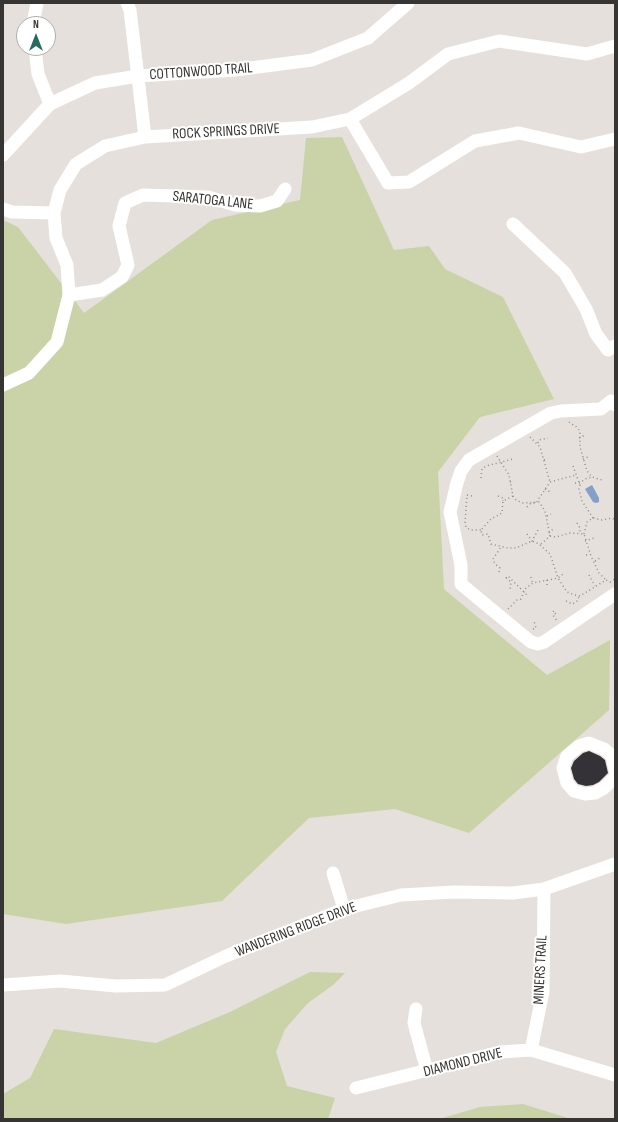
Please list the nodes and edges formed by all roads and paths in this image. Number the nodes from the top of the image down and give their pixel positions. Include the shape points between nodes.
1 (37, 3) edge
2 (127, 3) edge
3 (408, 3) edge
4 (35, 16) edge
5 (615, 46) edge
6 (36, 56) edge
7 (138, 76) junction
8 (50, 104) junction
9 (350, 119) junction
10 (145, 137) junction
11 (615, 139) edge
12 (3, 155) edge
13 (285, 189) dead end
14 (3, 209) edge
15 (54, 213) junction
16 (513, 224) dead end
17 (69, 296) junction
18 (615, 346) edge
19 (3, 385) edge
20 (614, 399) edge
21 (569, 422) dead end
22 (525, 428) junction
23 (585, 435) dead end
24 (548, 438) dead end
25 (579, 438) junction
26 (538, 443) junction
27 (492, 447) junction
28 (538, 450) dead end
29 (541, 450) junction
30 (588, 457) dead end
31 (513, 459) dead end
32 (548, 459) dead end
33 (583, 459) junction
34 (544, 460) junction
35 (501, 463) junction
36 (573, 466) dead end
37 (543, 468) dead end
38 (546, 468) junction
39 (576, 475) junction
40 (592, 477) junction
41 (482, 478) dead end
42 (602, 480) dead end
43 (514, 481) dead end
44 (510, 482) junction
45 (550, 482) junction
46 (575, 483) dead end
47 (580, 483) junction
48 (545, 489) junction
49 (552, 493) dead end
50 (472, 496) dead end
51 (498, 496) dead end
52 (512, 496) junction
53 (503, 501) junction
54 (538, 501) junction
55 (527, 507) dead end
56 (551, 514) dead end
57 (547, 516) junction
58 (593, 518) junction
59 (615, 520) edge
60 (576, 522) dead end
61 (553, 529) dead end
62 (481, 530) junction
63 (538, 530) dead end
64 (549, 533) junction
65 (580, 533) junction
66 (527, 534) dead end
67 (584, 534) junction
68 (550, 536) junction
69 (594, 538) dead end
70 (532, 540) junction
71 (585, 541) junction
72 (540, 545) junction
73 (501, 547) junction
74 (590, 554) junction
75 (586, 555) dead end
76 (600, 558) dead end
77 (595, 561) junction
78 (499, 572) dead end
79 (563, 574) dead end
80 (589, 575) dead end
81 (531, 577) dead end
82 (558, 578) junction
83 (615, 579) edge
84 (547, 580) junction
85 (606, 580) junction
86 (533, 584) junction
87 (547, 586) dead end
88 (595, 586) junction
89 (510, 589) dead end
90 (524, 592) junction
91 (615, 594) edge
92 (528, 596) dead end
93 (579, 596) junction
94 (566, 601) dead end
95 (508, 609) dead end
96 (553, 610) dead end
97 (562, 629) junction
98 (615, 770) edge
99 (615, 777) edge
100 (615, 864) edge
101 (333, 873) dead end
102 (544, 889) junction
103 (344, 909) junction
104 (3, 985) edge
105 (416, 1009) dead end
106 (531, 1050) junction
107 (427, 1071) junction
108 (615, 1075) edge
109 (356, 1088) dead end

1 - 4 street
2 - 7 street
3 - 7 street, COTTONWOOD TRAIL via 368,38 312,60 235,70
5 - 9 street, ROCK SPRINGS DRIVE via 587,54 499,41 448,54 409,83
6 - 8 street via 38,74
7 - 8 street, COTTONWOOD TRAIL via 95,83
7 - 10 street
8 - 12 street, COTTONWOOD TRAIL
9 - 10 street, ROCK SPRINGS DRIVE via 312,127
9 - 11 street via 388,182 409,182 475,141 519,133 582,147
10 - 15 street, ROCK SPRINGS DRIVE via 105,146 76,164 60,190
13 - 17 street, SARATOGA LANE via 277,201 260,206 235,205 208,198 143,195 125,203 119,226 128,265 122,277 102,290
14 - 15 street via 12,212
15 - 17 street, ROCK SPRINGS DRIVE via 56,238 66,265
16 - 18 street via 565,273 586,308 596,334 608,350
17 - 19 street, ROCK SPRINGS DRIVE via 56,342 30,373
20 - 22 street via 601,409 561,411
21 - 25 path via 578,428
22 - 26 path via 530,439
22 - 27 street
23 - 25 path
24 - 26 path via 539,440
25 - 33 path
26 - 29 path
27 - 35 path
27 - 97 street via 469,460 456,483 450,512 462,565 462,584 531,642 544,642
28 - 29 path
29 - 34 path
30 - 33 path
31 - 35 path
32 - 34 path
33 - 40 path
34 - 38 path
35 - 41 path via 482,469
35 - 44 path via 509,475
36 - 39 path
37 - 38 path
38 - 45 path
39 - 45 path
39 - 47 path
40 - 42 path
40 - 47 path
43 - 44 path
44 - 52 path
45 - 48 path
46 - 47 path
47 - 58 path via 582,501
48 - 49 path
48 - 54 path
50 - 62 path via 467,495 466,527 470,530
51 - 53 path via 503,498
52 - 53 path
52 - 54 path via 523,503
53 - 62 path via 502,513 491,519
54 - 55 path
54 - 57 path
56 - 57 path
57 - 64 path
58 - 59 path
58 - 67 path via 587,522
60 - 65 path
61 - 64 path
62 - 73 path via 482,535 488,534 491,544
63 - 70 path
64 - 68 path
65 - 67 path
65 - 68 path
66 - 70 path
67 - 71 path
68 - 72 path
69 - 71 path
70 - 72 path
70 - 73 path via 516,548
71 - 74 path
72 - 82 path via 550,554
73 - 78 path via 493,559 494,564 500,568
74 - 75 path
74 - 77 path
76 - 77 path
77 - 85 path via 599,573
79 - 82 path
80 - 88 path
81 - 86 path
82 - 84 path
82 - 93 path via 568,592
83 - 85 path via 610,582
84 - 86 path
84 - 87 path
85 - 88 path
86 - 90 path
88 - 93 path
89 - 90 path via 511,582 506,578 508,576
90 - 92 path
90 - 95 path via 521,599
91 - 97 street
93 - 94 path via 575,603
96 - 97 path via 556,613 553,615
98 - 99 street via 612,756 604,749 589,743 579,746 567,756 563,768 568,784 574,791 585,794 595,793 604,788
100 - 102 street, WANDERING RIDGE DRIVE
101 - 103 street
102 - 103 street, WANDERING RIDGE DRIVE via 513,893 454,892 401,895
102 - 106 street, MINERS TRAIL via 543,992
103 - 104 street, WANDERING RIDGE DRIVE via 226,956 165,985 116,986 60,981
105 - 107 street via 414,1023
106 - 107 street, DIAMOND DRIVE via 500,1052
106 - 108 street, DIAMOND DRIVE
107 - 109 street, DIAMOND DRIVE

